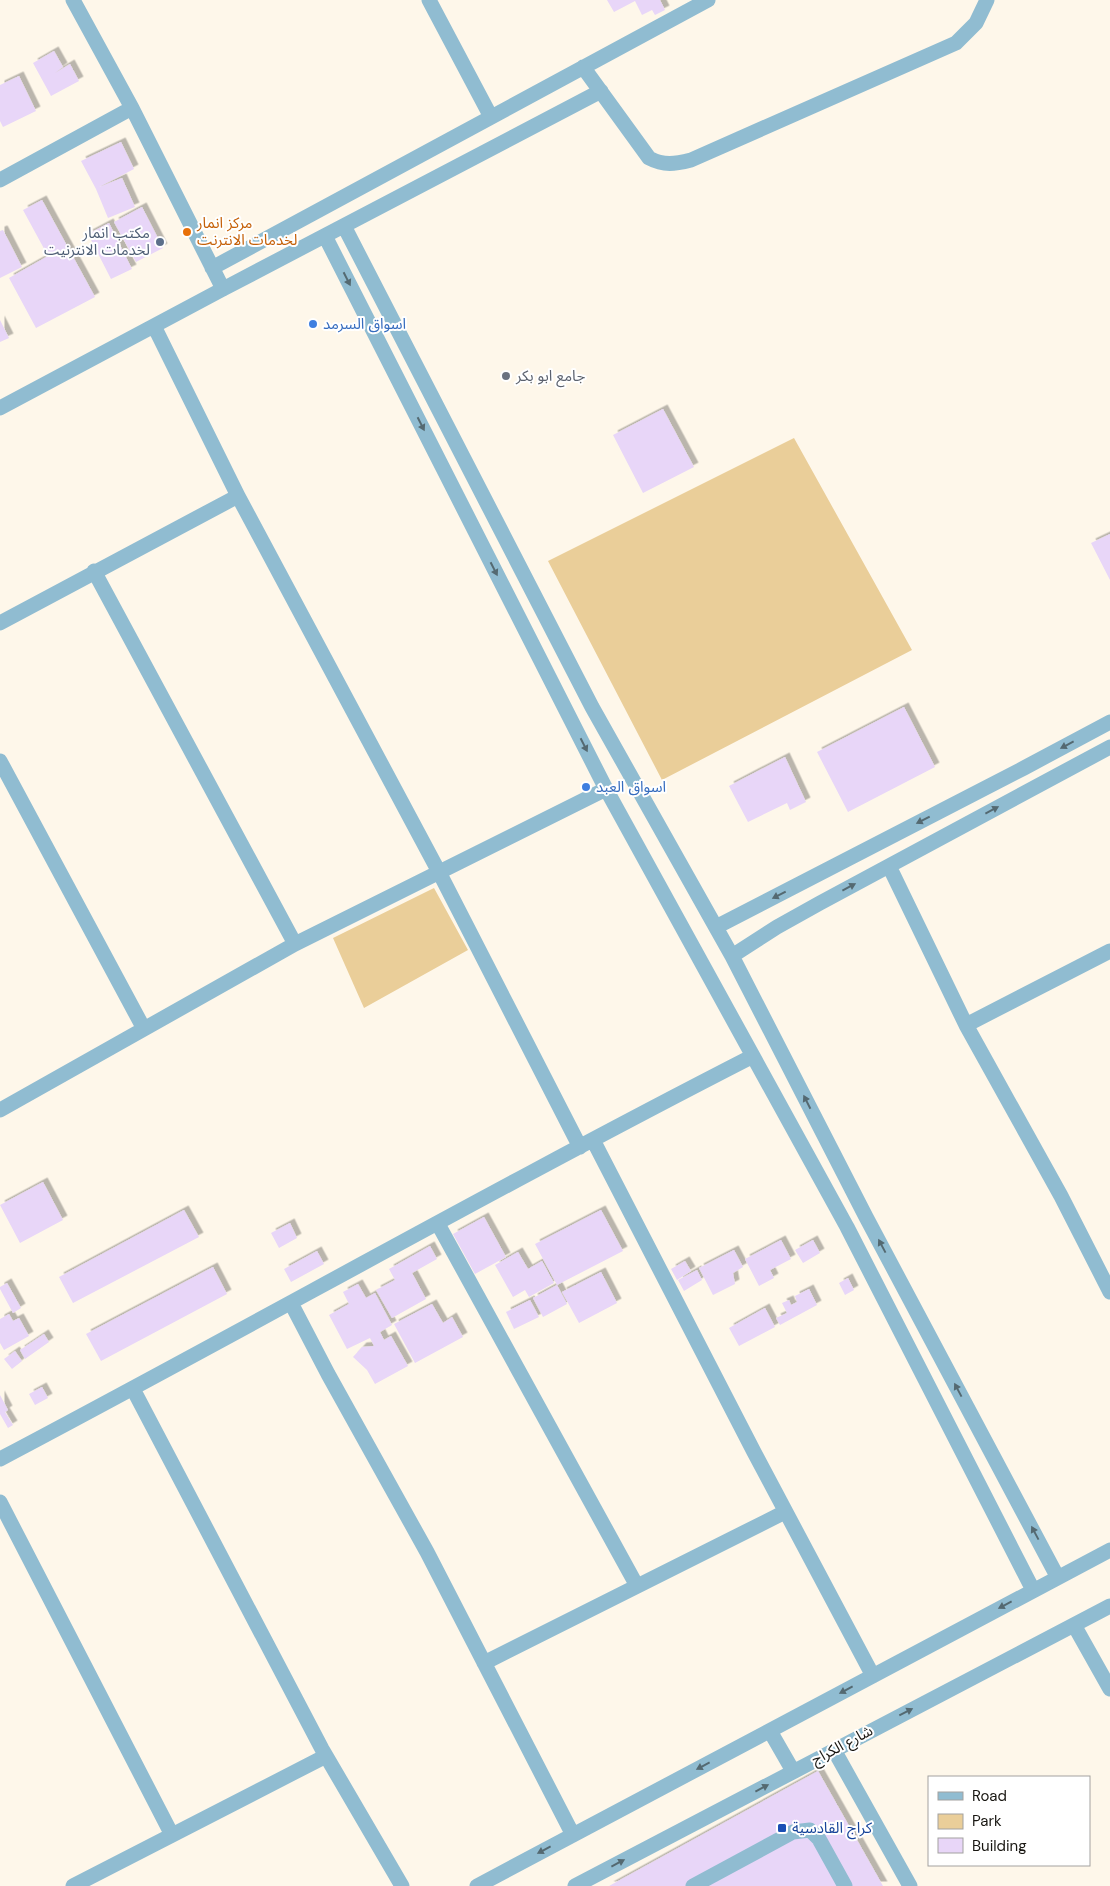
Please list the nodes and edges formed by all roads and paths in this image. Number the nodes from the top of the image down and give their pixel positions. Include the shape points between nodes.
1 (73, 0) edge
2 (429, 0) edge
3 (708, 0) edge
4 (987, 0) edge
5 (583, 67) junction
6 (601, 91) junction
7 (132, 108) junction
8 (491, 117) junction
9 (0, 180) edge
10 (344, 226) junction
11 (325, 236) junction
12 (212, 268) junction
13 (223, 289) junction
14 (154, 326) junction
15 (0, 408) edge
16 (238, 496) junction
17 (94, 571) junction
18 (0, 622) edge
19 (592, 707) junction
20 (570, 717) junction
21 (1110, 722) edge
22 (1110, 748) edge
23 (0, 761) edge
24 (606, 789) junction
25 (889, 866) junction
26 (439, 872) junction
27 (808, 880) junction
28 (820, 903) junction
29 (716, 928) junction
30 (295, 944) junction
31 (1110, 951) edge
32 (732, 956) junction
33 (966, 1025) junction
34 (144, 1030) junction
35 (753, 1056) junction
36 (0, 1110) edge
37 (586, 1143) junction
38 (866, 1217) junction
39 (438, 1224) junction
40 (847, 1228) junction
41 (1110, 1292) edge
42 (291, 1303) junction
43 (133, 1389) junction
44 (0, 1459) edge
45 (0, 1502) edge
46 (785, 1512) junction
47 (1110, 1550) edge
48 (1057, 1576) junction
49 (637, 1586) junction
50 (1033, 1590) junction
51 (1110, 1606) edge
52 (1074, 1625) junction
53 (484, 1663) junction
54 (873, 1676) junction
55 (1110, 1689) edge
56 (770, 1731) junction
57 (834, 1750) junction
58 (326, 1756) junction
59 (793, 1771) junction
60 (172, 1835) junction
61 (573, 1835) junction
62 (73, 1886) edge
63 (402, 1886) edge
64 (477, 1886) edge
65 (575, 1886) edge
66 (693, 1886) edge
67 (845, 1886) edge
68 (910, 1886) edge

1 - 7 street
2 - 8 street
3 - 5 street
4 - 6 street via 976,23 956,43 691,160 673,164 649,158
5 - 6 street
5 - 8 street
6 - 10 street
7 - 9 street
7 - 12 street
8 - 12 street
10 - 11 street
10 - 19 street
11 - 13 street
11 -> 20 street
12 - 13 street
13 - 14 street
14 - 15 street
14 - 16 street
16 - 17 street
16 - 26 street
17 - 18 street
17 - 30 street
19 - 20 street
19 - 29 street
20 -> 24 street
21 -> 27 street
25 -> 22 street
23 - 34 street
24 - 26 street
24 - 35 street
28 -> 25 street
25 - 33 street
26 - 30 street
26 - 37 street
27 - 28 street
27 -> 29 street
28 - 32 street
29 - 32 street
30 - 34 street
31 - 33 street
38 -> 32 street
33 - 41 street
34 - 36 street
35 - 37 street
35 - 40 street
37 - 39 street
37 - 46 street
38 - 40 street
48 -> 38 street
39 - 42 street
39 - 49 street
40 - 50 street
42 - 43 street
42 - 53 street
43 - 44 street
43 - 58 street
45 - 60 street
46 - 49 street
46 - 54 street
47 - 48 street
48 - 50 street
49 - 53 street
50 -> 54 street
51 - 52 street, شارع الكراج
52 - 55 street
57 -> 52 street, شارع الكراج
53 - 61 street
54 -> 56 street
56 - 59 street
56 -> 61 street
57 - 59 street, شارع الكراج
57 - 68 street
58 - 60 street
58 - 63 street
65 -> 59 street, شارع الكراج
60 - 62 street
61 -> 64 street
66 - 67 street via 793,1832 810,1830 819,1839

